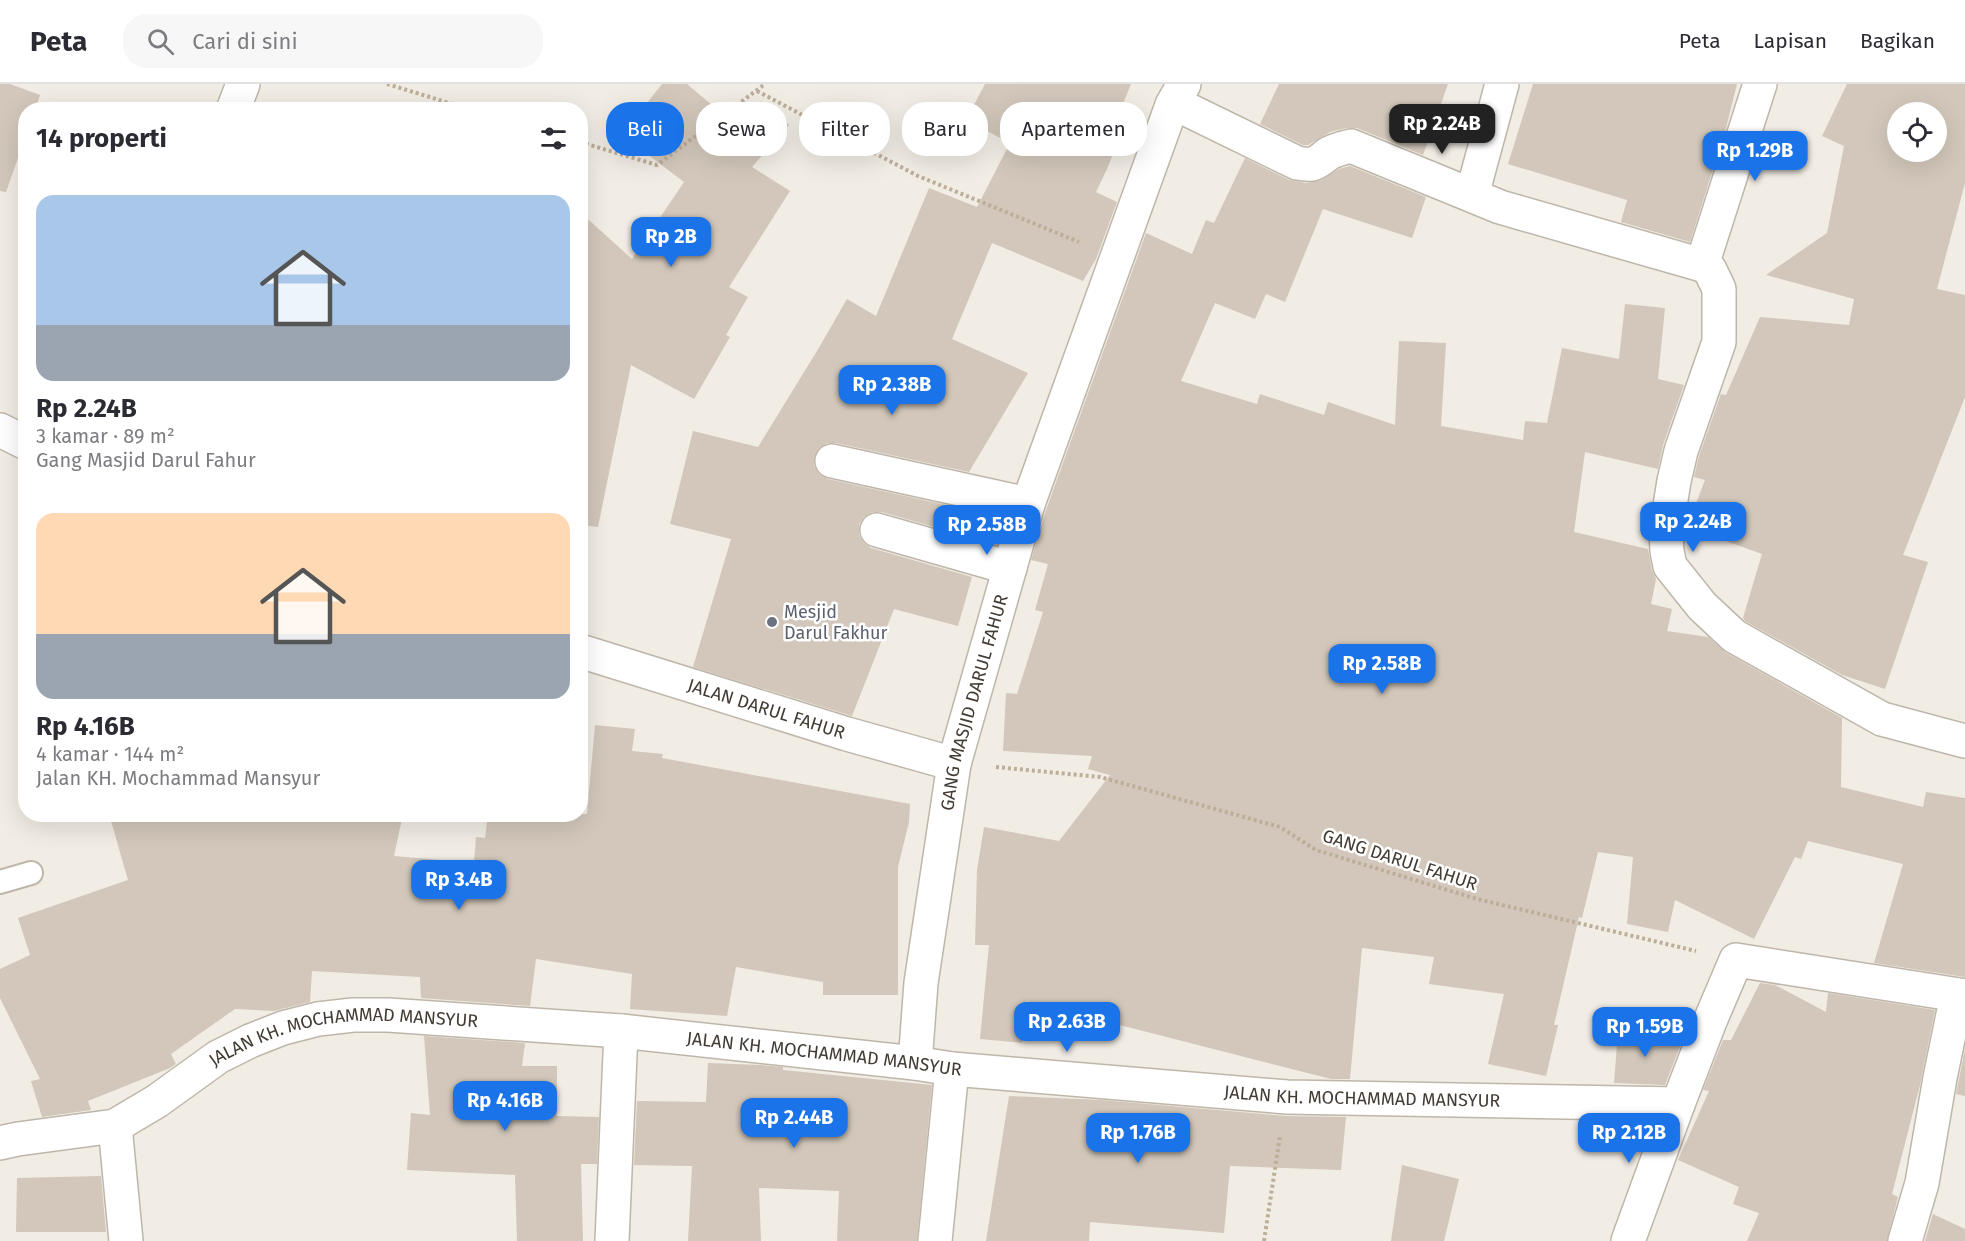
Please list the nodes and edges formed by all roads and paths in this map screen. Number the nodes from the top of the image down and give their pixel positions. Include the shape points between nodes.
1 (243, 84) edge
2 (387, 84) edge
3 (765, 84) edge
4 (1503, 84) edge
5 (1760, 84) edge
6 (758, 91) junction
7 (1179, 94) edge
8 (236, 102) edge
9 (446, 102) edge
10 (588, 144) edge
11 (1472, 195) junction
12 (1116, 257) junction
13 (1702, 265) junction
14 (0, 430) edge
15 (18, 438) edge
16 (832, 460) dead end
17 (1028, 504) junction
18 (877, 530) dead end
19 (1010, 568) junction
20 (588, 653) edge
21 (1965, 741) edge
22 (954, 764) junction
23 (31, 873) dead end
24 (0, 882) edge
25 (1736, 960) junction
26 (1961, 996) edge
27 (621, 1031) junction
28 (915, 1063) junction
29 (952, 1069) junction
30 (1287, 1097) junction
31 (1678, 1104) junction
32 (114, 1126) junction
33 (0, 1143) edge
34 (126, 1241) edge
35 (612, 1241) edge
36 (935, 1241) edge
37 (1264, 1241) edge
38 (1628, 1241) edge
39 (1905, 1241) edge

1 - 8 street
2 - 9 path
3 - 6 path
4 - 11 street
5 - 13 street
6 - 10 path via 657,165
6 - 12 path via 918,176
7 - 11 street via 1297,163 1318,163 1329,153 1351,146
7 - 12 street, GANG MASJID DARUL FAHUR
11 - 13 street via 1500,207
12 - 17 street, GANG MASJID DARUL FAHUR
13 - 21 street via 1710,270 1719,289 1719,342 1674,481 1666,531 1670,566 1702,606 1734,636 1882,719
14 - 15 street
16 - 17 street
17 - 19 street, GANG MASJID DARUL FAHUR
18 - 19 street
19 - 22 street, GANG MASJID DARUL FAHUR
20 - 22 street, JALAN DARUL FAHUR
22 - 25 path, GANG DARUL FAHUR via 1100,777 1280,826 1316,850 1477,899
22 - 28 street, GANG MASJID DARUL FAHUR via 921,983
23 - 24 lane
25 - 26 street
25 - 31 street
26 - 39 street via 1940,1078 1922,1182
27 - 28 street, JALAN KH. MOCHAMMAD MANSYUR
27 - 32 street, JALAN KH. MOCHAMMAD MANSYUR via 388,1015 318,1019 250,1041
27 - 35 street
28 - 29 street, JALAN KH. MOCHAMMAD MANSYUR
29 - 30 street, JALAN KH. MOCHAMMAD MANSYUR
29 - 36 street
30 - 31 street, JALAN KH. MOCHAMMAD MANSYUR
30 - 37 path
31 - 38 street
32 - 33 street
32 - 34 street

